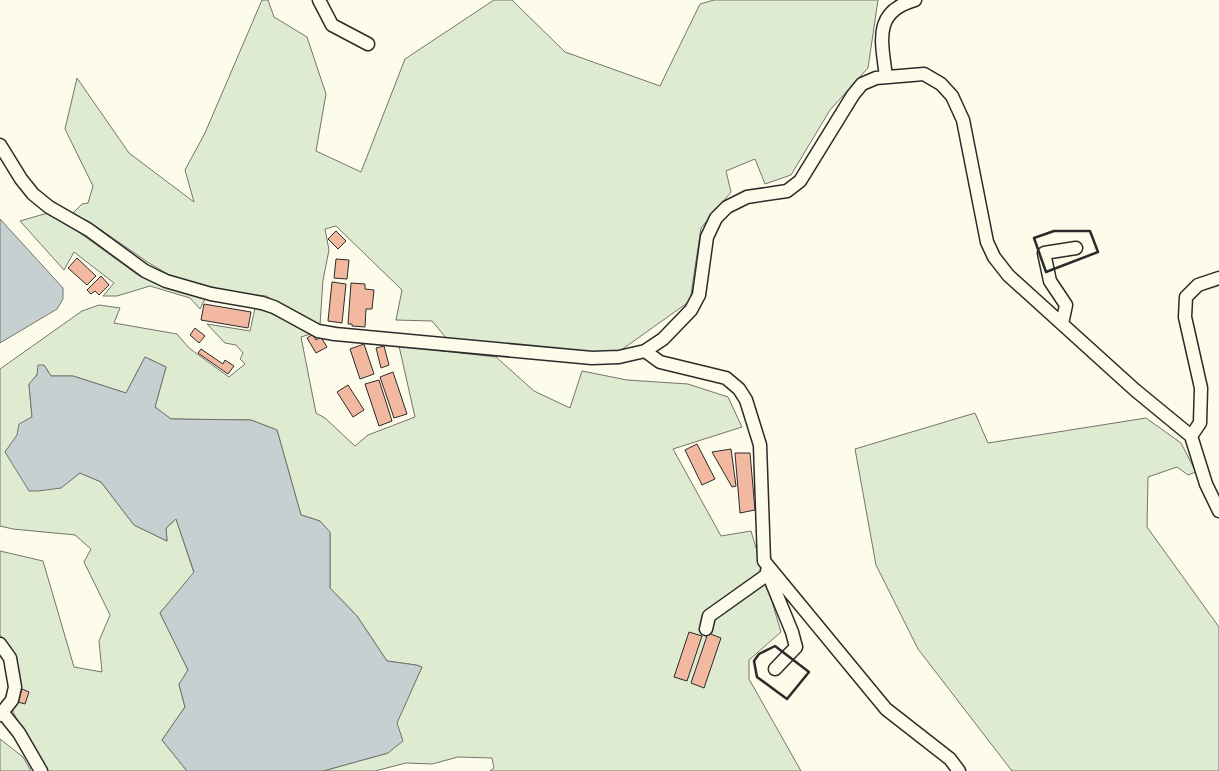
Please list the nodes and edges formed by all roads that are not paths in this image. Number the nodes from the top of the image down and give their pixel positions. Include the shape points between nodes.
1 (319, 0) edge
2 (915, 0) edge
3 (368, 44) dead end
4 (886, 77) junction
5 (0, 145) edge
6 (1076, 248) dead end
7 (1219, 278) edge
8 (1062, 324) junction
9 (645, 350) junction
10 (1191, 436) junction
11 (1219, 511) edge
12 (764, 561) junction
13 (768, 574) junction
14 (706, 629) dead end
15 (0, 644) edge
16 (775, 669) dead end
17 (1, 714) edge
18 (41, 771) edge
19 (958, 771) edge

1 - 3 street via 332,25
2 - 4 street via 901,4 886,18 881,40
4 - 8 street via 924,74 941,84 952,96 963,120 987,242 994,257
4 - 9 street via 862,84 852,95 800,181 787,191 747,197 727,207 716,218 707,237 698,295 691,310 662,339
5 - 9 street via 33,194 145,271 211,294 274,307 318,331 592,358 619,357
6 - 8 street via 1044,253 1050,280 1066,305
7 - 10 street via 1198,285 1186,297 1185,317 1201,388 1200,423
8 - 10 street
9 - 12 street via 660,362 726,378 746,400 760,445
10 - 11 street via 1206,484
12 - 13 street
12 - 19 street via 886,709 950,759
13 - 14 street via 709,616
13 - 16 street via 796,647
15 - 17 street via 10,658 15,687 12,700
17 - 18 street via 19,733

